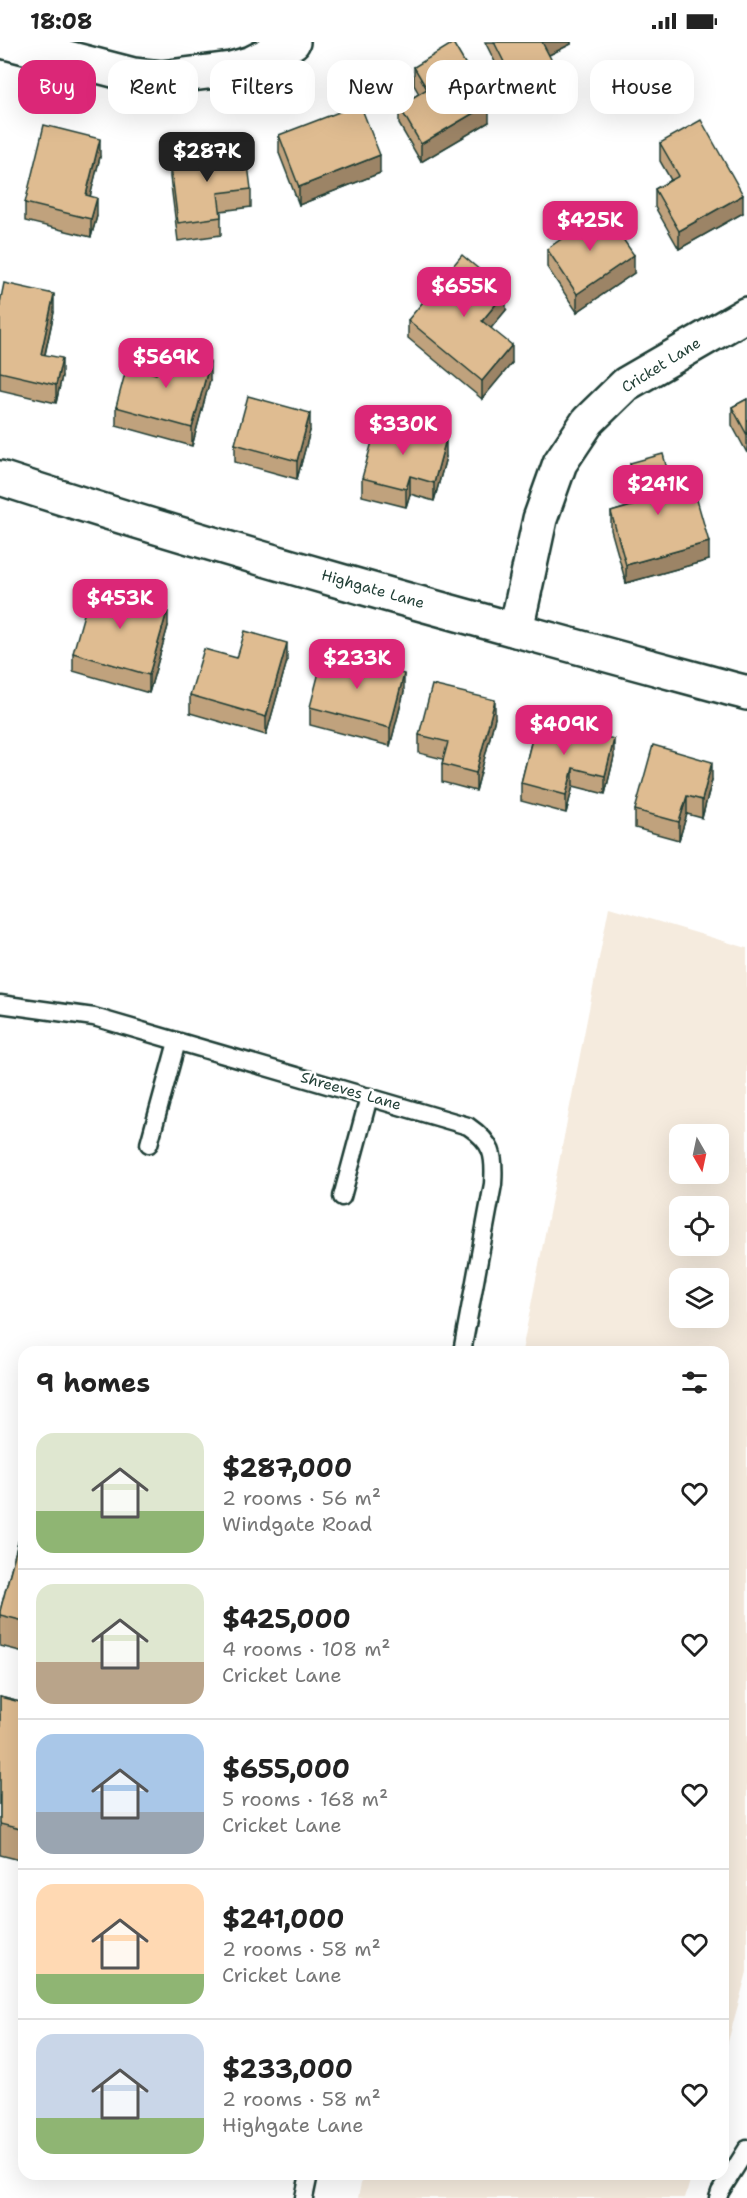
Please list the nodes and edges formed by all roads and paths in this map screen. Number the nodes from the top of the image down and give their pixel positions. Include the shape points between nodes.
1 (6, 42) edge
2 (293, 42) edge
3 (747, 314) edge
4 (0, 478) edge
5 (516, 630) junction
6 (747, 693) edge
7 (0, 1004) edge
8 (177, 1042) junction
9 (369, 1097) junction
10 (149, 1144) dead end
11 (342, 1197) dead end
12 (463, 1346) edge
13 (747, 2149) edge
14 (729, 2178) edge
15 (308, 2180) edge
16 (728, 2180) edge
17 (304, 2198) edge
18 (718, 2198) edge

1 - 2 street via 133,75 161,78 231,69
3 - 5 street, Cricket Lane via 626,384 588,421 560,463 540,519
4 - 5 street, Highgate Lane
5 - 6 street, Highgate Lane
7 - 8 lane, Shreeves Lane via 94,1017
8 - 9 lane, Shreeves Lane
8 - 10 lane
9 - 11 lane
9 - 12 lane, Shreeves Lane via 468,1126 490,1146 495,1160 494,1184
13 - 14 lane
15 - 17 lane
16 - 18 lane

